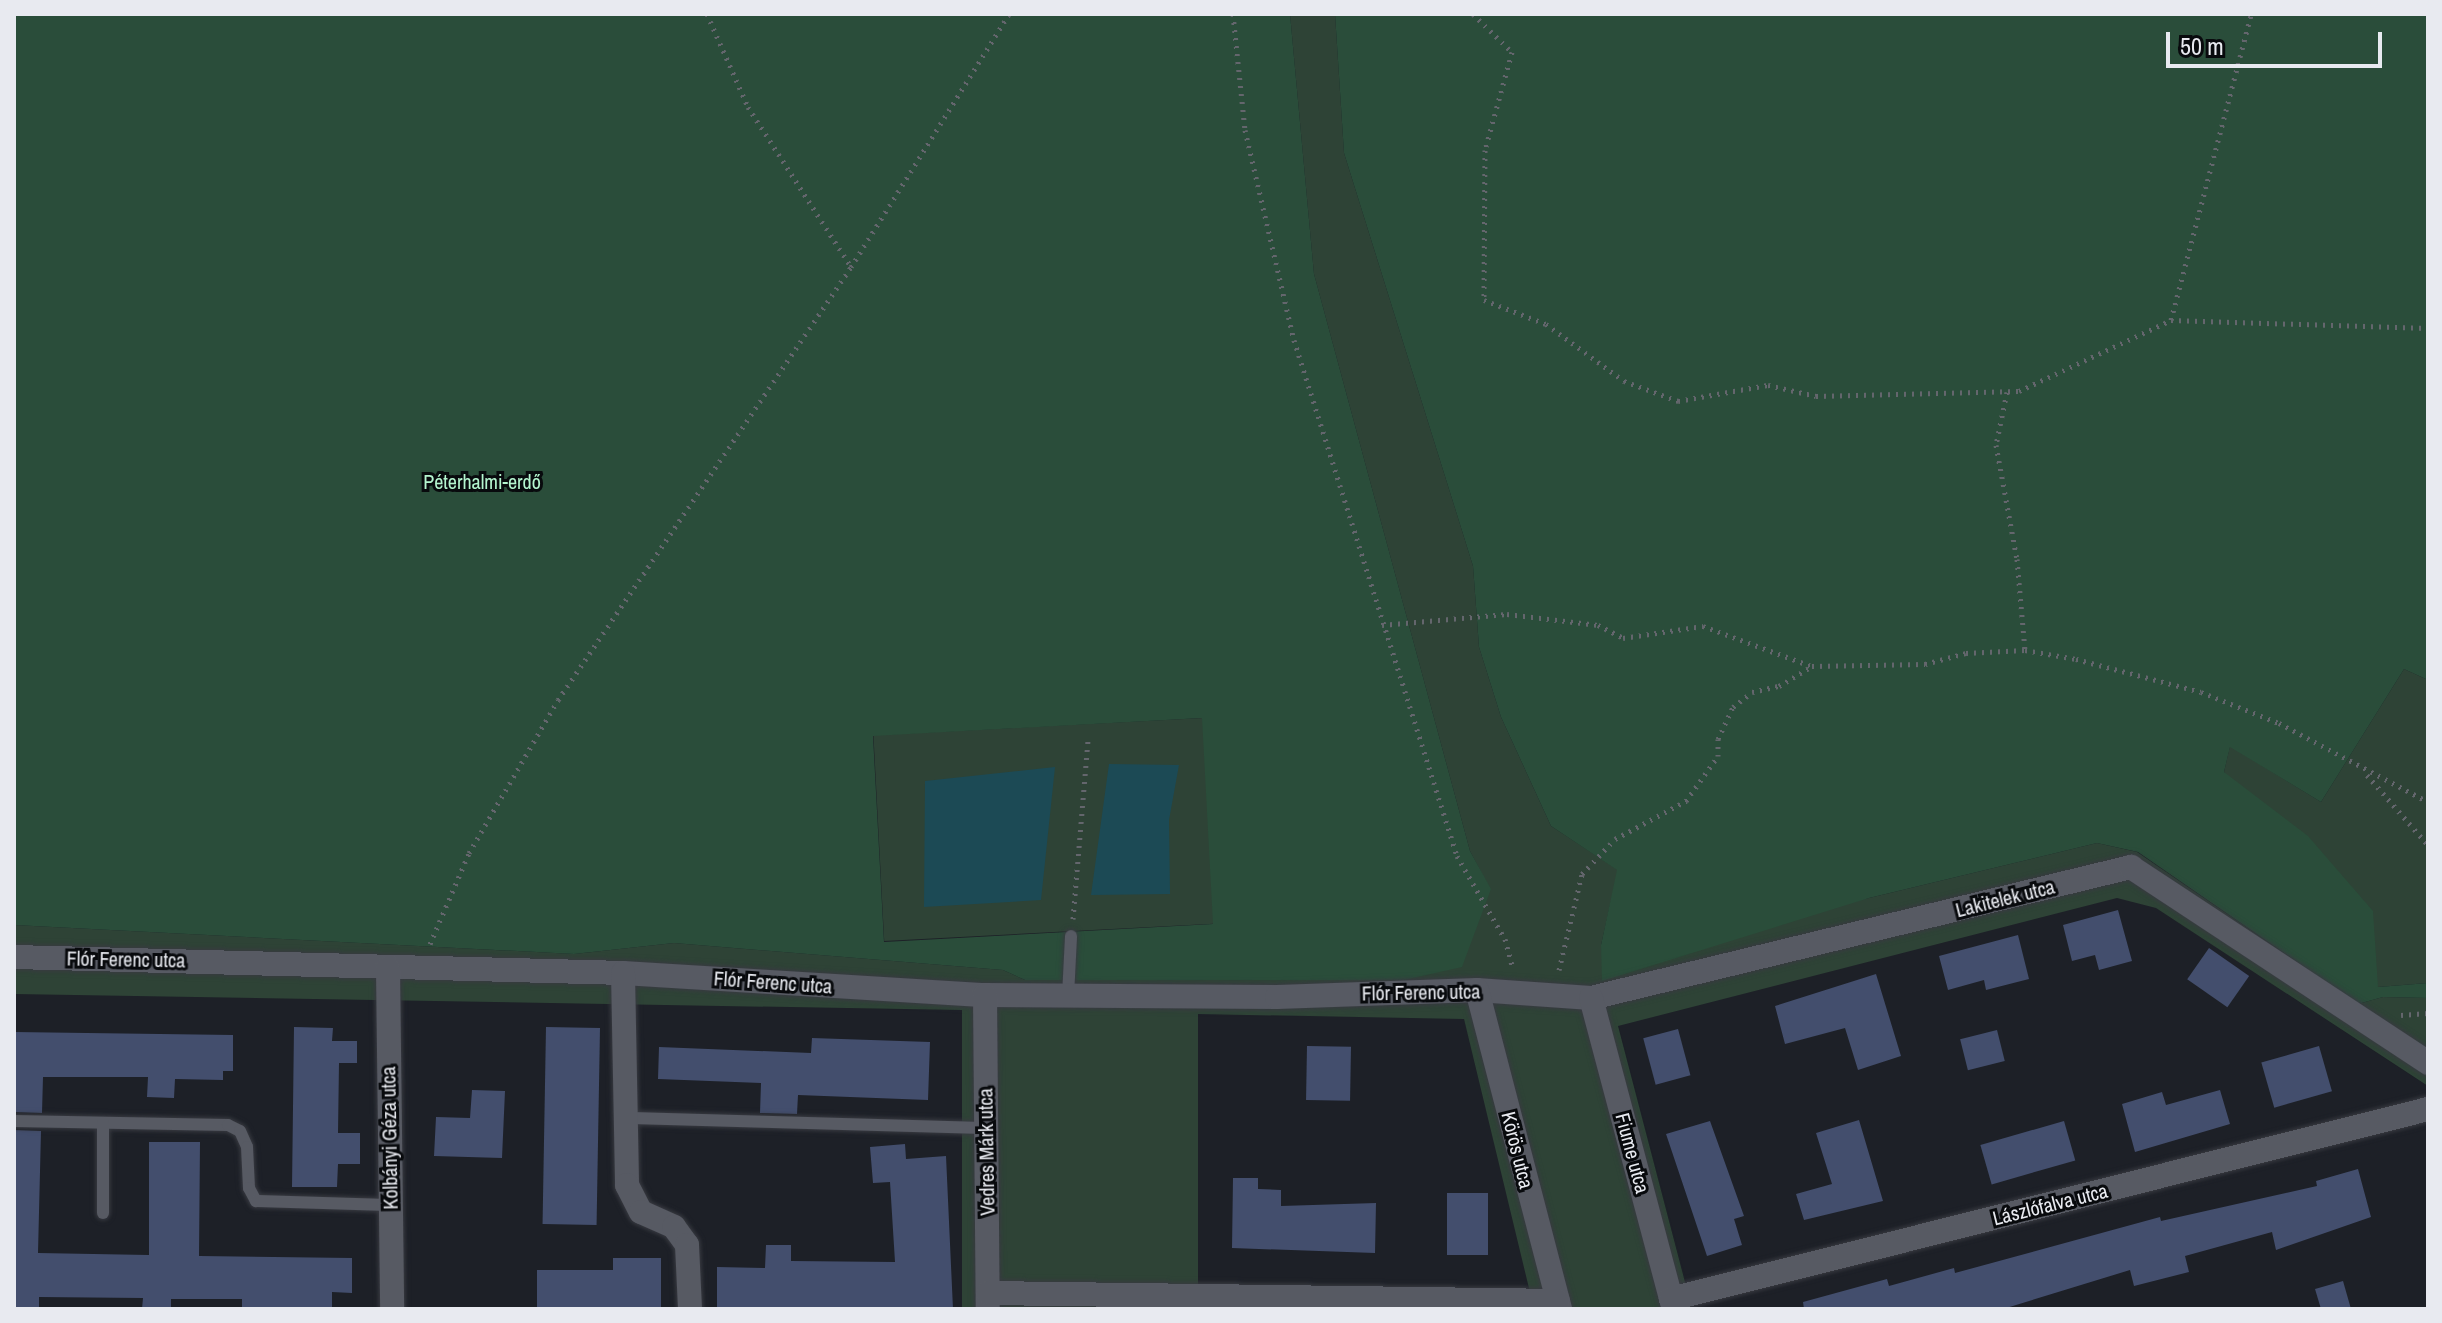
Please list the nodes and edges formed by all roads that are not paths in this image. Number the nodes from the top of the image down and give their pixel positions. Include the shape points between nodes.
1 (1071, 936) road end
2 (14, 957) edge
3 (388, 968) junction
4 (623, 973) junction
5 (1477, 990) junction
6 (1543, 993) joint
7 (985, 995) junction
8 (1068, 996) junction
9 (1591, 998) junction
10 (2428, 1063) edge
11 (2428, 1109) edge
12 (629, 1118) junction
13 (14, 1121) edge
14 (103, 1123) junction
15 (986, 1128) junction
16 (390, 1205) junction
17 (103, 1213) dead end
18 (988, 1301) edge
19 (1673, 1304) edge
20 (1559, 1305) edge
21 (392, 1309) edge
22 (690, 1309) edge

1 - 8 lane
2 - 3 street, Flór Ferenc utca
3 - 4 street, Flór Ferenc utca
3 - 16 street, Kolbányi Géza utca
4 - 7 street, Flór Ferenc utca
4 - 12 street
5 - 6 street, Flór Ferenc utca
5 - 8 street, Flór Ferenc utca
5 - 20 street, Körös utca
6 - 9 street, Lakitelek utca
7 - 8 street, Flór Ferenc utca
7 - 15 street, Vedres Márk utca
9 - 10 street, Lakitelek utca via 2131,867
9 - 19 street, Fiume utca
11 - 19 street, Lászlófalva utca
12 - 15 lane
12 - 22 street via 632,1200 641,1212 674,1227 687,1245
13 - 14 lane
14 - 16 lane via 228,1125 240,1131 247,1147 251,1195 265,1204
14 - 17 lane
15 - 18 street, Vedres Márk utca
16 - 21 street, Kolbányi Géza utca
18 - 20 street

